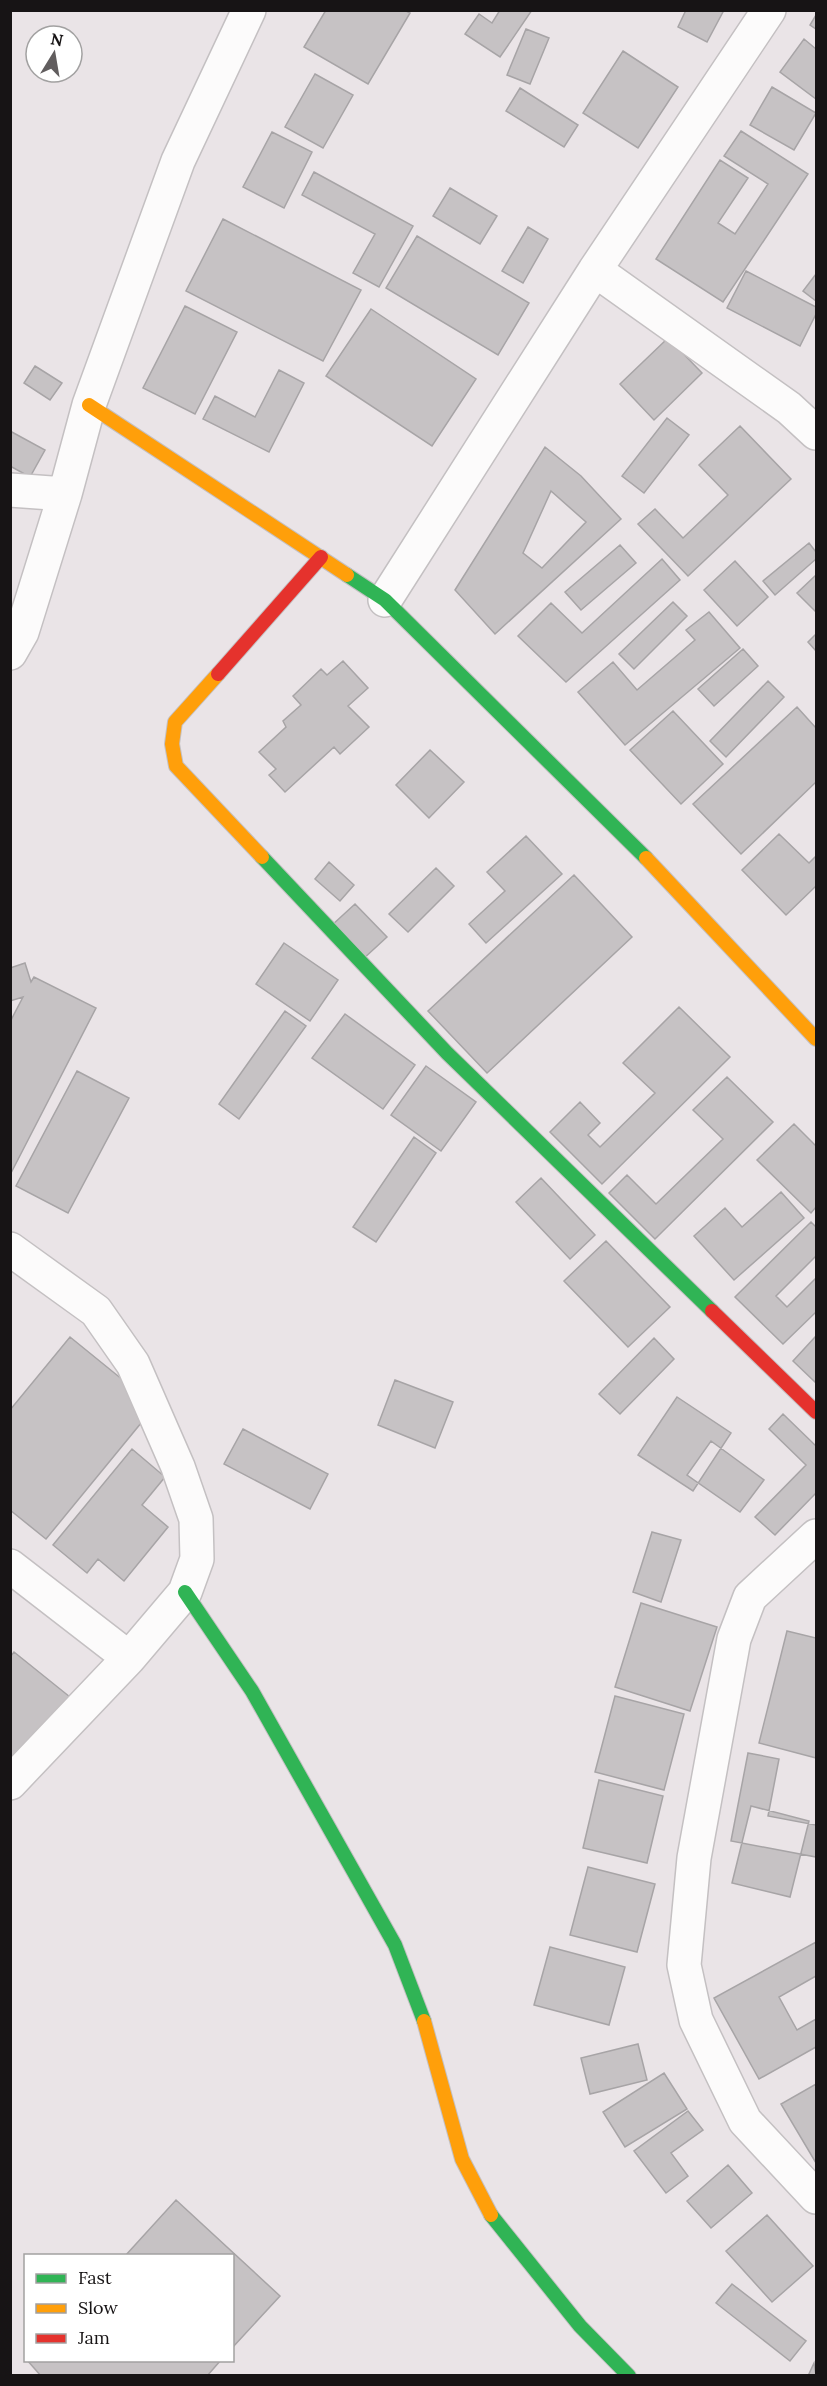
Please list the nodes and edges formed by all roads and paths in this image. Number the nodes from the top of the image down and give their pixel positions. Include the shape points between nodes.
1 (249, 10) edge
2 (769, 10) edge
3 (595, 270) junction
4 (89, 405) junction
5 (816, 433) edge
6 (10, 490) edge
7 (65, 494) junction
8 (321, 557) junction
9 (385, 600) junction
10 (10, 653) edge
11 (816, 1038) edge
12 (10, 1249) edge
13 (816, 1412) edge
14 (816, 1536) edge
15 (10, 1566) edge
16 (185, 1592) junction
17 (129, 1658) junction
18 (10, 1783) edge
19 (816, 2197) edge
20 (629, 2376) edge

1 - 4 street via 178,161
2 - 3 street
3 - 5 street via 789,408
3 - 9 street
4 - 7 street
4 - 8 street
6 - 7 street
7 - 10 street via 22,632
8 - 9 street
8 - 13 street via 175,722 172,744 176,766 447,1053
9 - 11 street via 688,900
12 - 16 street via 96,1311 133,1364 196,1519 197,1559
14 - 19 street via 750,1597 734,1639 694,1858 684,1965 696,2020 745,2121
15 - 17 street
16 - 17 street
16 - 20 street via 252,1691 395,1945 431,2042 462,2159 484,2208 580,2326
17 - 18 street

